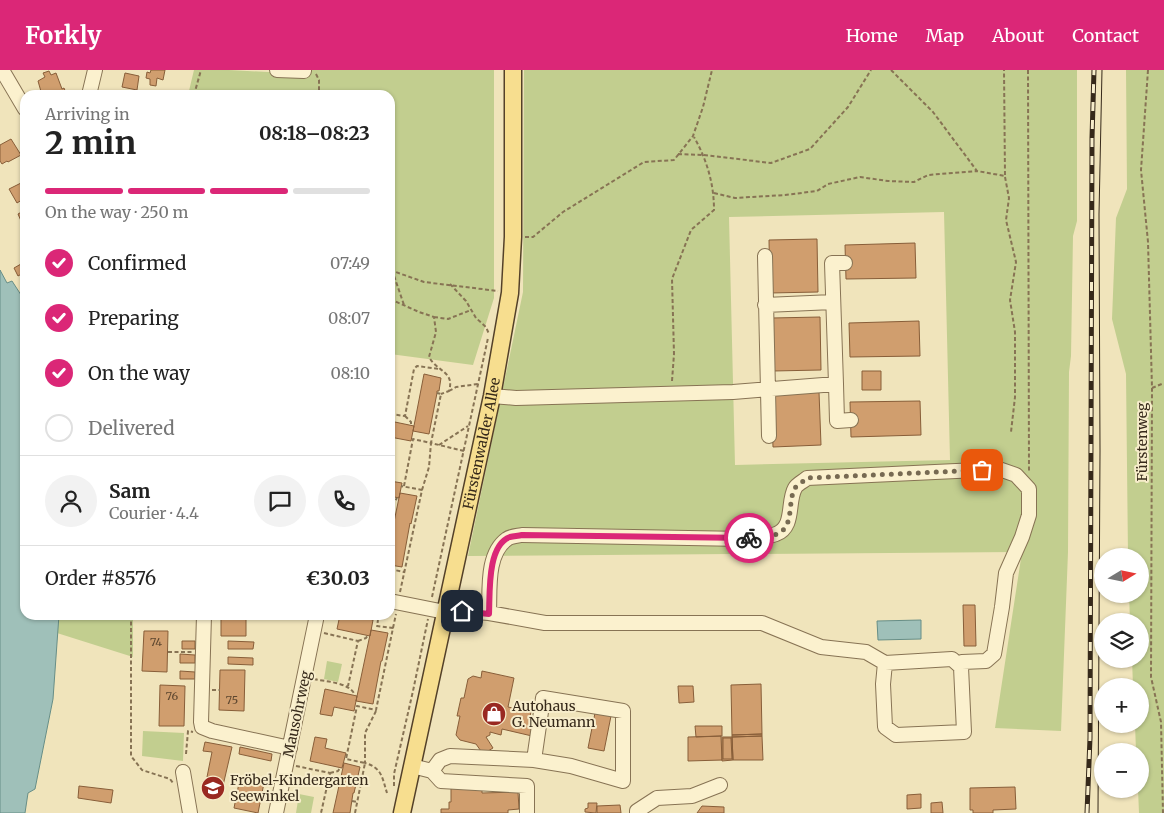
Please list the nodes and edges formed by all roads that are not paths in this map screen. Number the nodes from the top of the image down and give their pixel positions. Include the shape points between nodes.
1 (2, 70) edge
2 (95, 70) edge
3 (277, 70) edge
4 (513, 70) edge
5 (304, 71) edge
6 (90, 90) edge
7 (20, 100) edge
8 (765, 256) dead end
9 (845, 263) dead end
10 (833, 302) junction
11 (765, 305) junction
12 (835, 341) junction
13 (850, 341) dead end
14 (836, 384) junction
15 (767, 389) junction
16 (492, 396) junction
17 (851, 420) dead end
18 (769, 436) dead end
19 (396, 601) edge
20 (462, 611) dead end
21 (445, 612) junction
22 (489, 614) junction
23 (204, 620) edge
24 (316, 620) edge
25 (885, 663) junction
26 (958, 664) junction
27 (290, 748) junction
28 (534, 760) junction
29 (412, 766) junction
30 (432, 771) junction
31 (183, 772) dead end
32 (720, 785) dead end
33 (280, 812) edge
34 (190, 813) edge
35 (402, 813) edge
36 (527, 813) edge
37 (637, 813) edge

1 - 7 street
2 - 6 street
3 - 5 street
4 - 16 main road, Fürstenwalder Allee via 510,293
8 - 11 street
9 - 10 street via 832,263
10 - 11 street
10 - 12 street
11 - 15 street
12 - 13 street
12 - 14 street
14 - 15 street
14 - 17 street via 837,421
15 - 16 street via 516,398
15 - 18 street
16 - 21 main road, Fürstenwalder Allee
19 - 21 street
20 - 22 street
21 - 29 main road, Fürstenwalder Allee
22 - 25 street via 545,623 762,623 820,647 866,652
22 - 26 street via 496,549 508,537 744,539 784,530 795,487 807,478 999,469 1016,475 1029,490 1029,515 1006,573 994,654 986,661
23 - 27 street via 202,727
24 - 27 street, Mausohrweg
25 - 26 street via 952,660
25 - 26 street via 885,727 896,735 964,732 961,668
27 - 33 street, Mausohrweg via 291,765
28 - 28 street via 543,698 623,711 623,781 571,766
28 - 30 street via 450,756 440,760
29 - 30 street
29 - 35 main road, Fürstenwalder Allee
30 - 36 street via 440,781 527,786
31 - 34 street
32 - 37 street via 692,796 657,798

